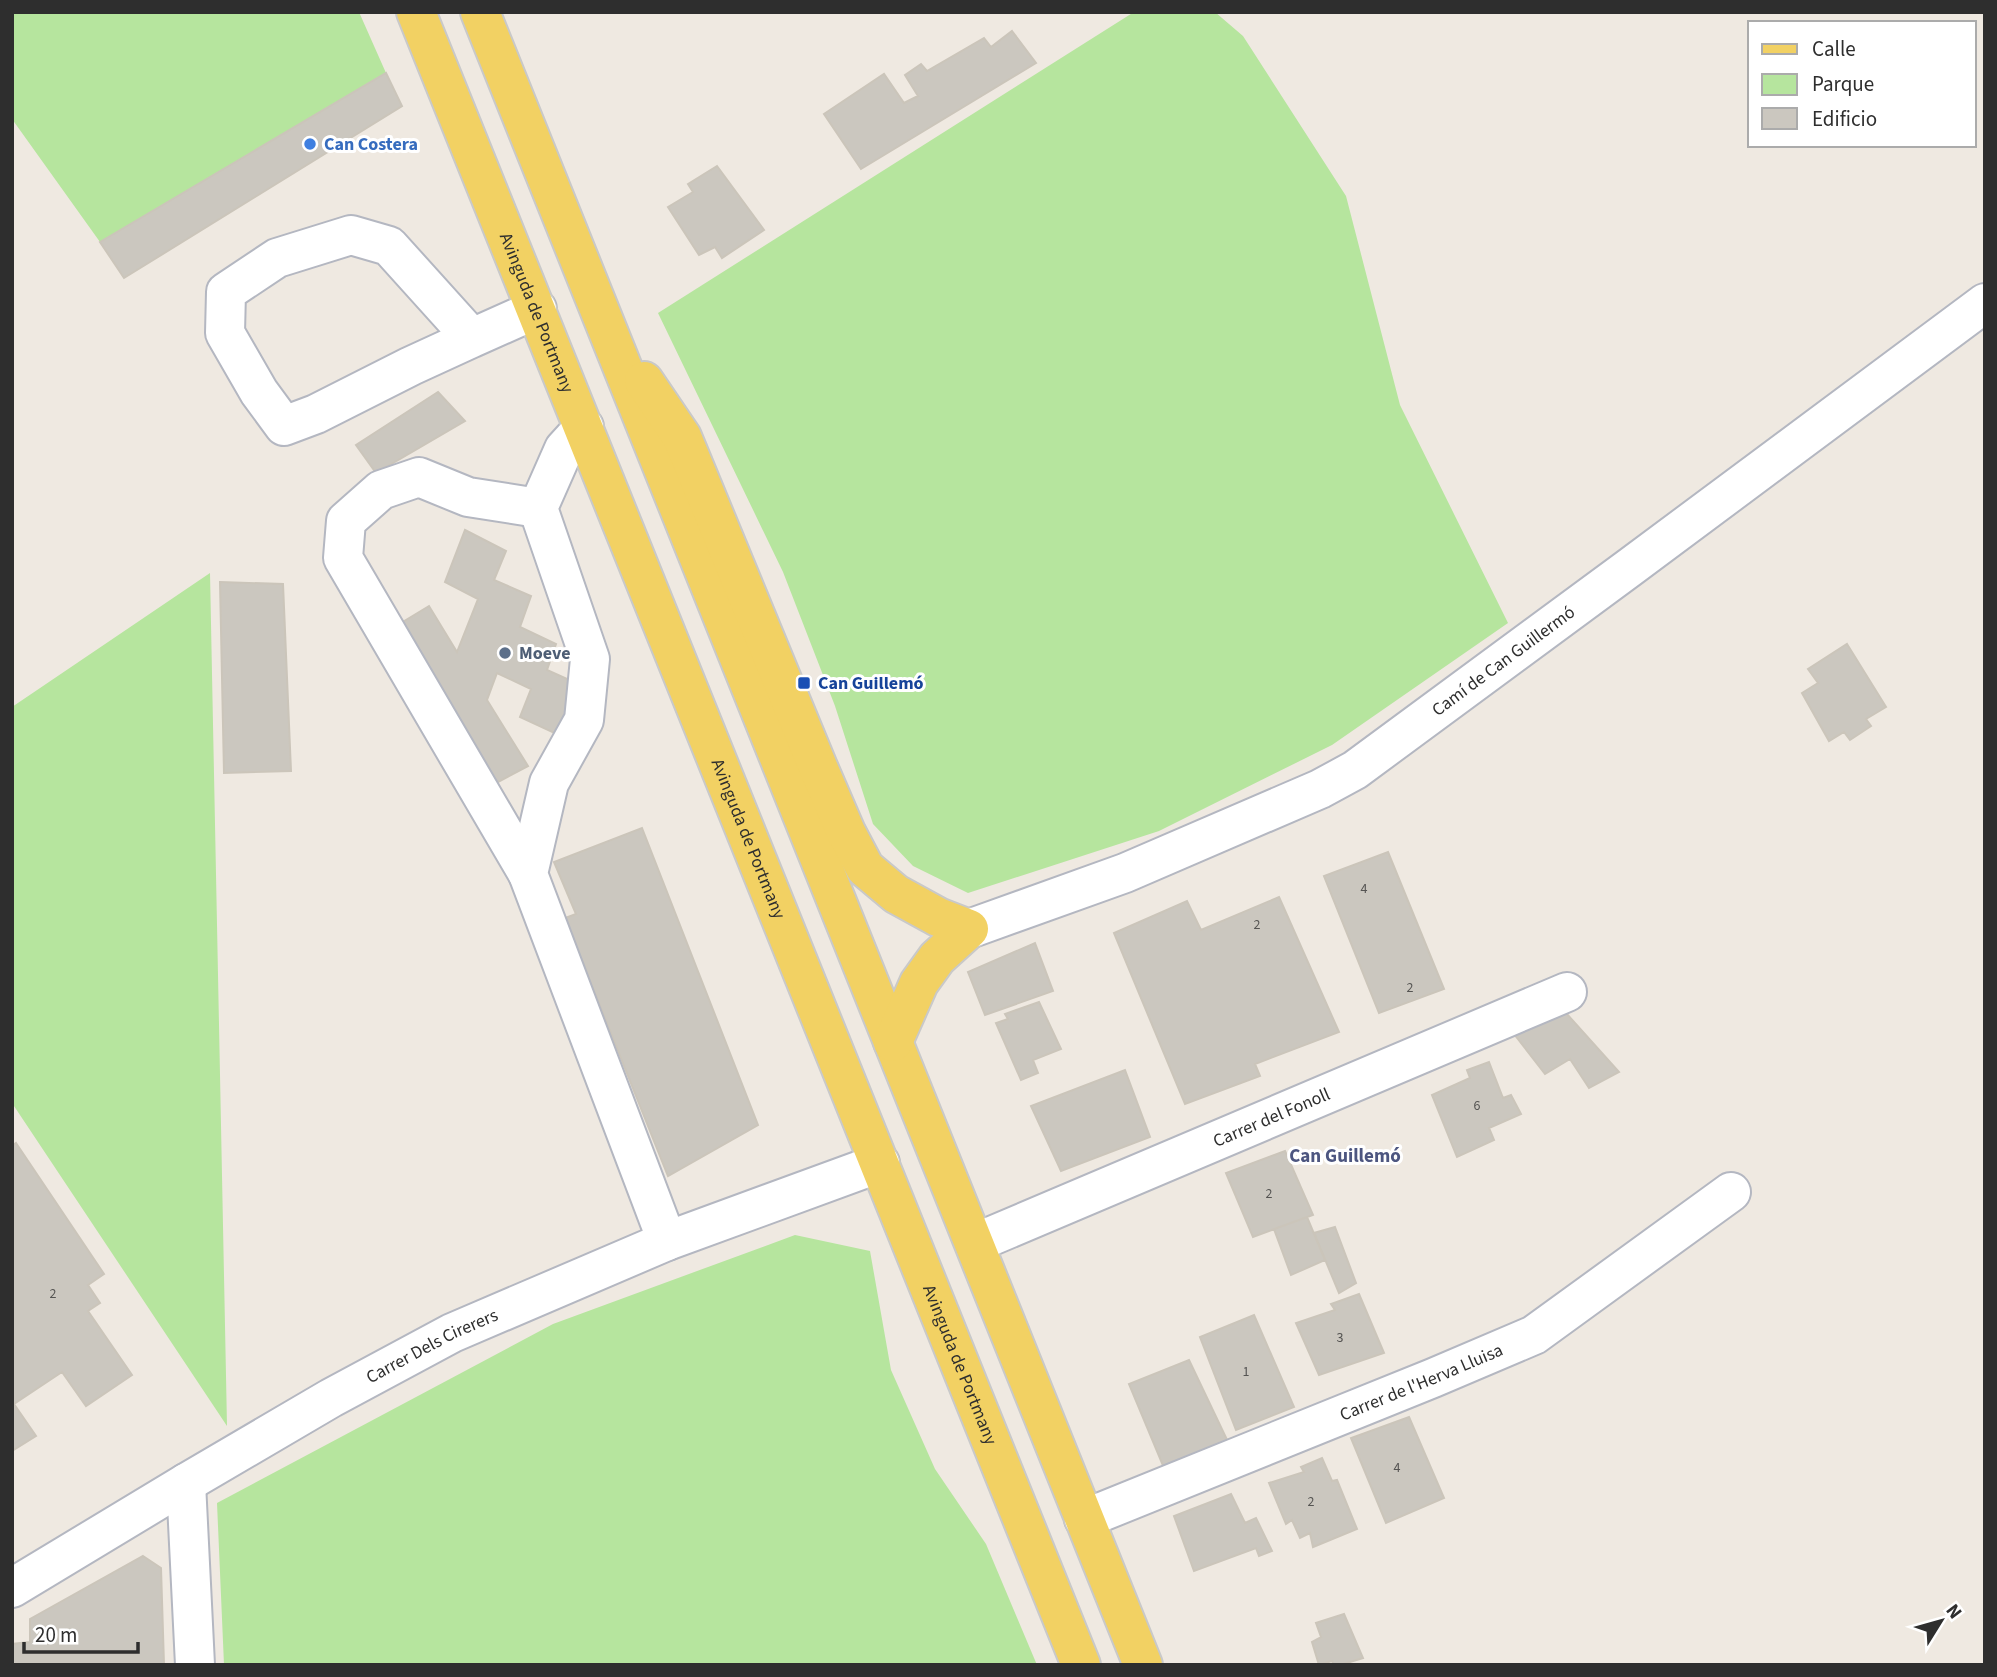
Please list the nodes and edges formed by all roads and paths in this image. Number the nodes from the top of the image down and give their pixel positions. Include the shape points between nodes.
1 (416, 12) edge
2 (480, 12) edge
3 (1985, 303) edge
4 (537, 309) junction
5 (603, 321) junction
6 (472, 338) junction
7 (584, 427) junction
8 (538, 508) junction
9 (528, 874) junction
10 (969, 929) junction
11 (1567, 992) dead end
12 (893, 1042) junction
13 (880, 1163) junction
14 (1731, 1192) dead end
15 (667, 1241) junction
16 (975, 1243) junction
17 (186, 1483) junction
18 (1084, 1519) junction
19 (12, 1554) edge
20 (64, 1557) junction
21 (12, 1588) edge
22 (195, 1665) edge
23 (1081, 1665) edge
24 (1143, 1665) edge

1 - 4 main road, Avinguda de Portmany
2 - 5 main road
3 - 10 street, Camí de Can Guillermó via 1354,770 1125,873
4 - 6 street
4 - 7 main road, Avinguda de Portmany
5 - 10 main road via 682,437 822,778 865,868 896,894
5 - 12 main road
6 - 6 street via 389,246 351,235 277,258 226,292 225,333 284,426
7 - 8 street via 565,449
7 - 13 main road, Avinguda de Portmany
8 - 9 street via 590,659 584,720 548,783
8 - 9 street via 468,497 419,477 381,491 346,521 343,558
9 - 15 street
10 - 12 main road via 937,958 919,983
11 - 16 street, Carrer del Fonoll
12 - 16 main road
13 - 15 street, Carrer Dels Cirerers
13 - 23 main road, Avinguda de Portmany
14 - 18 street, Carrer de l'Herva Lluisa via 1534,1335
15 - 17 street, Carrer Dels Cirerers via 452,1333
16 - 18 main road
17 - 20 street, Carrer Dels Cirerers
17 - 22 street
18 - 24 main road
19 - 20 street
20 - 21 street, Carrer Dels Cirerers

